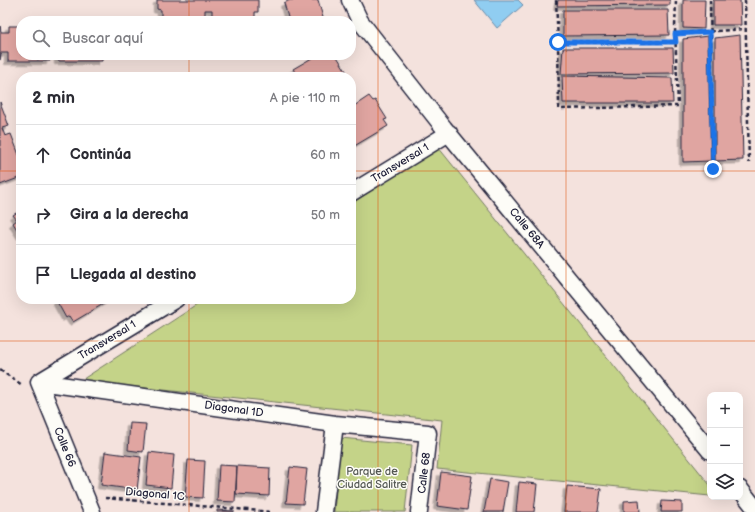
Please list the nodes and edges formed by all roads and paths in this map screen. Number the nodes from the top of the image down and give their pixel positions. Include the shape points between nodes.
1 (350, 0) edge
2 (556, 0) edge
3 (676, 0) edge
4 (710, 0) edge
5 (745, 0) edge
6 (746, 29) junction
7 (710, 32) junction
8 (675, 34) junction
9 (558, 42) junction
10 (676, 42) junction
11 (449, 133) junction
12 (749, 163) dead end
13 (713, 169) dead end
14 (356, 190) edge
15 (168, 304) edge
16 (39, 382) junction
17 (335, 424) junction
18 (428, 433) joint
19 (707, 448) edge
20 (743, 493) edge
21 (86, 496) junction
22 (755, 508) edge
23 (92, 512) edge
24 (272, 512) edge
25 (324, 512) edge
26 (419, 512) edge

1 - 11 street, Calle 68A via 360,22
2 - 9 path
3 - 8 path
4 - 7 path
5 - 6 path
6 - 7 path
6 - 12 path
7 - 8 path
7 - 13 path
8 - 10 path
9 - 10 path
9 - 10 path via 558,109 678,106
11 - 14 street, Transversal 1
11 - 19 street, Calle 68A
15 - 16 street, Transversal 1
16 - 17 street, Diagonal 1D
16 - 21 street, Calle 66
17 - 18 street, Diagonal 1D
17 - 25 street
18 - 26 street, Calle 68
20 - 22 street
21 - 23 street, Calle 66
21 - 24 path, Diagonal 1C

